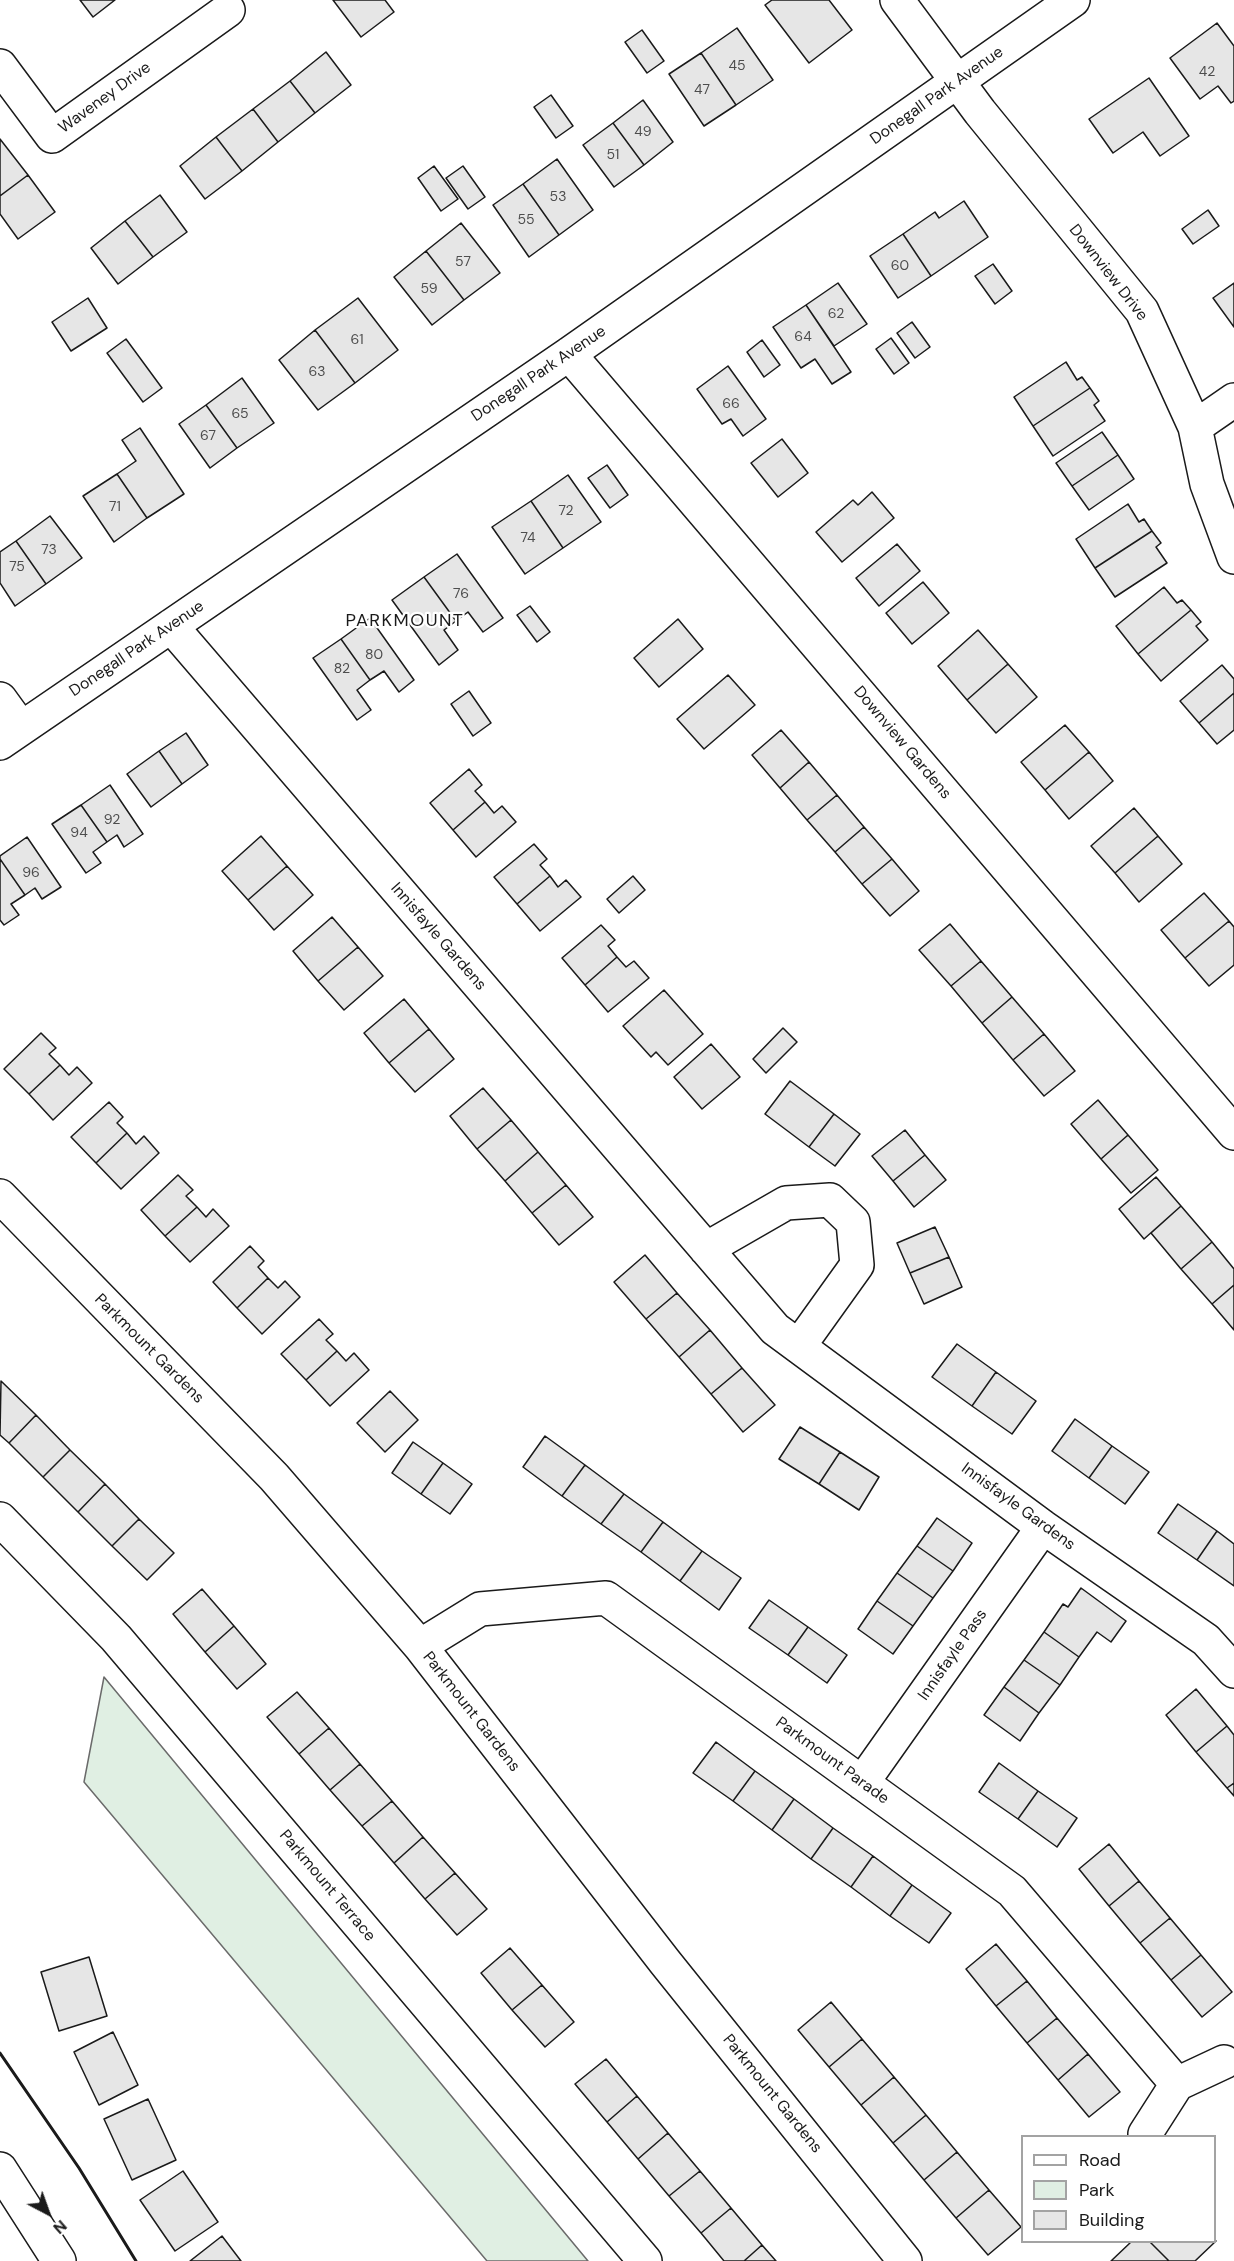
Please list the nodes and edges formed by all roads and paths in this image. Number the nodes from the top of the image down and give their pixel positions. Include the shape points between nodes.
1 (897, 0) edge
2 (1073, 0) edge
3 (228, 10) dead end
4 (0, 66) edge
5 (959, 82) junction
6 (569, 354) junction
7 (1234, 400) edge
8 (1195, 427) junction
9 (1234, 557) edge
10 (171, 626) junction
11 (0, 699) edge
12 (10, 735) edge
13 (1234, 1133) edge
14 (0, 1196) edge
15 (706, 1249) junction
16 (799, 1346) junction
17 (0, 1519) edge
18 (1043, 1527) junction
19 (420, 1647) junction
20 (1234, 1671) edge
21 (862, 1782) junction
22 (1224, 2062) dead end
23 (1177, 2084) junction
24 (1144, 2134) dead end
25 (0, 2169) edge
26 (59, 2261) edge
27 (645, 2261) edge
28 (905, 2261) edge

1 - 5 street, Downview Drive
2 - 5 street, Donegall Park Avenue
3 - 4 street, Waveney Drive via 52,136
5 - 6 street, Donegall Park Avenue
5 - 8 street, Downview Drive via 1142,311
6 - 10 street, Donegall Park Avenue
6 - 13 street, Downview Gardens
7 - 8 street
8 - 9 street, Downview Drive via 1207,484
10 - 12 street, Donegall Park Avenue
10 - 15 street, Innisfayle Gardens
11 - 12 street
14 - 19 street, Parkmount Gardens via 274,1477
15 - 16 street, Innisfayle Gardens via 776,1329
15 - 16 street via 786,1203 830,1200 853,1222 857,1265
16 - 18 street, Innisfayle Gardens
17 - 27 street, Parkmount Terrace via 117,1638
18 - 20 street, Innisfayle Gardens via 1206,1640
18 - 21 street, Innisfayle Pass
19 - 21 street, Parkmount Parade via 480,1609 606,1598
19 - 28 street, Parkmount Gardens
21 - 23 street, Parkmount Parade via 1012,1892
22 - 23 street
23 - 24 street
25 - 26 street

